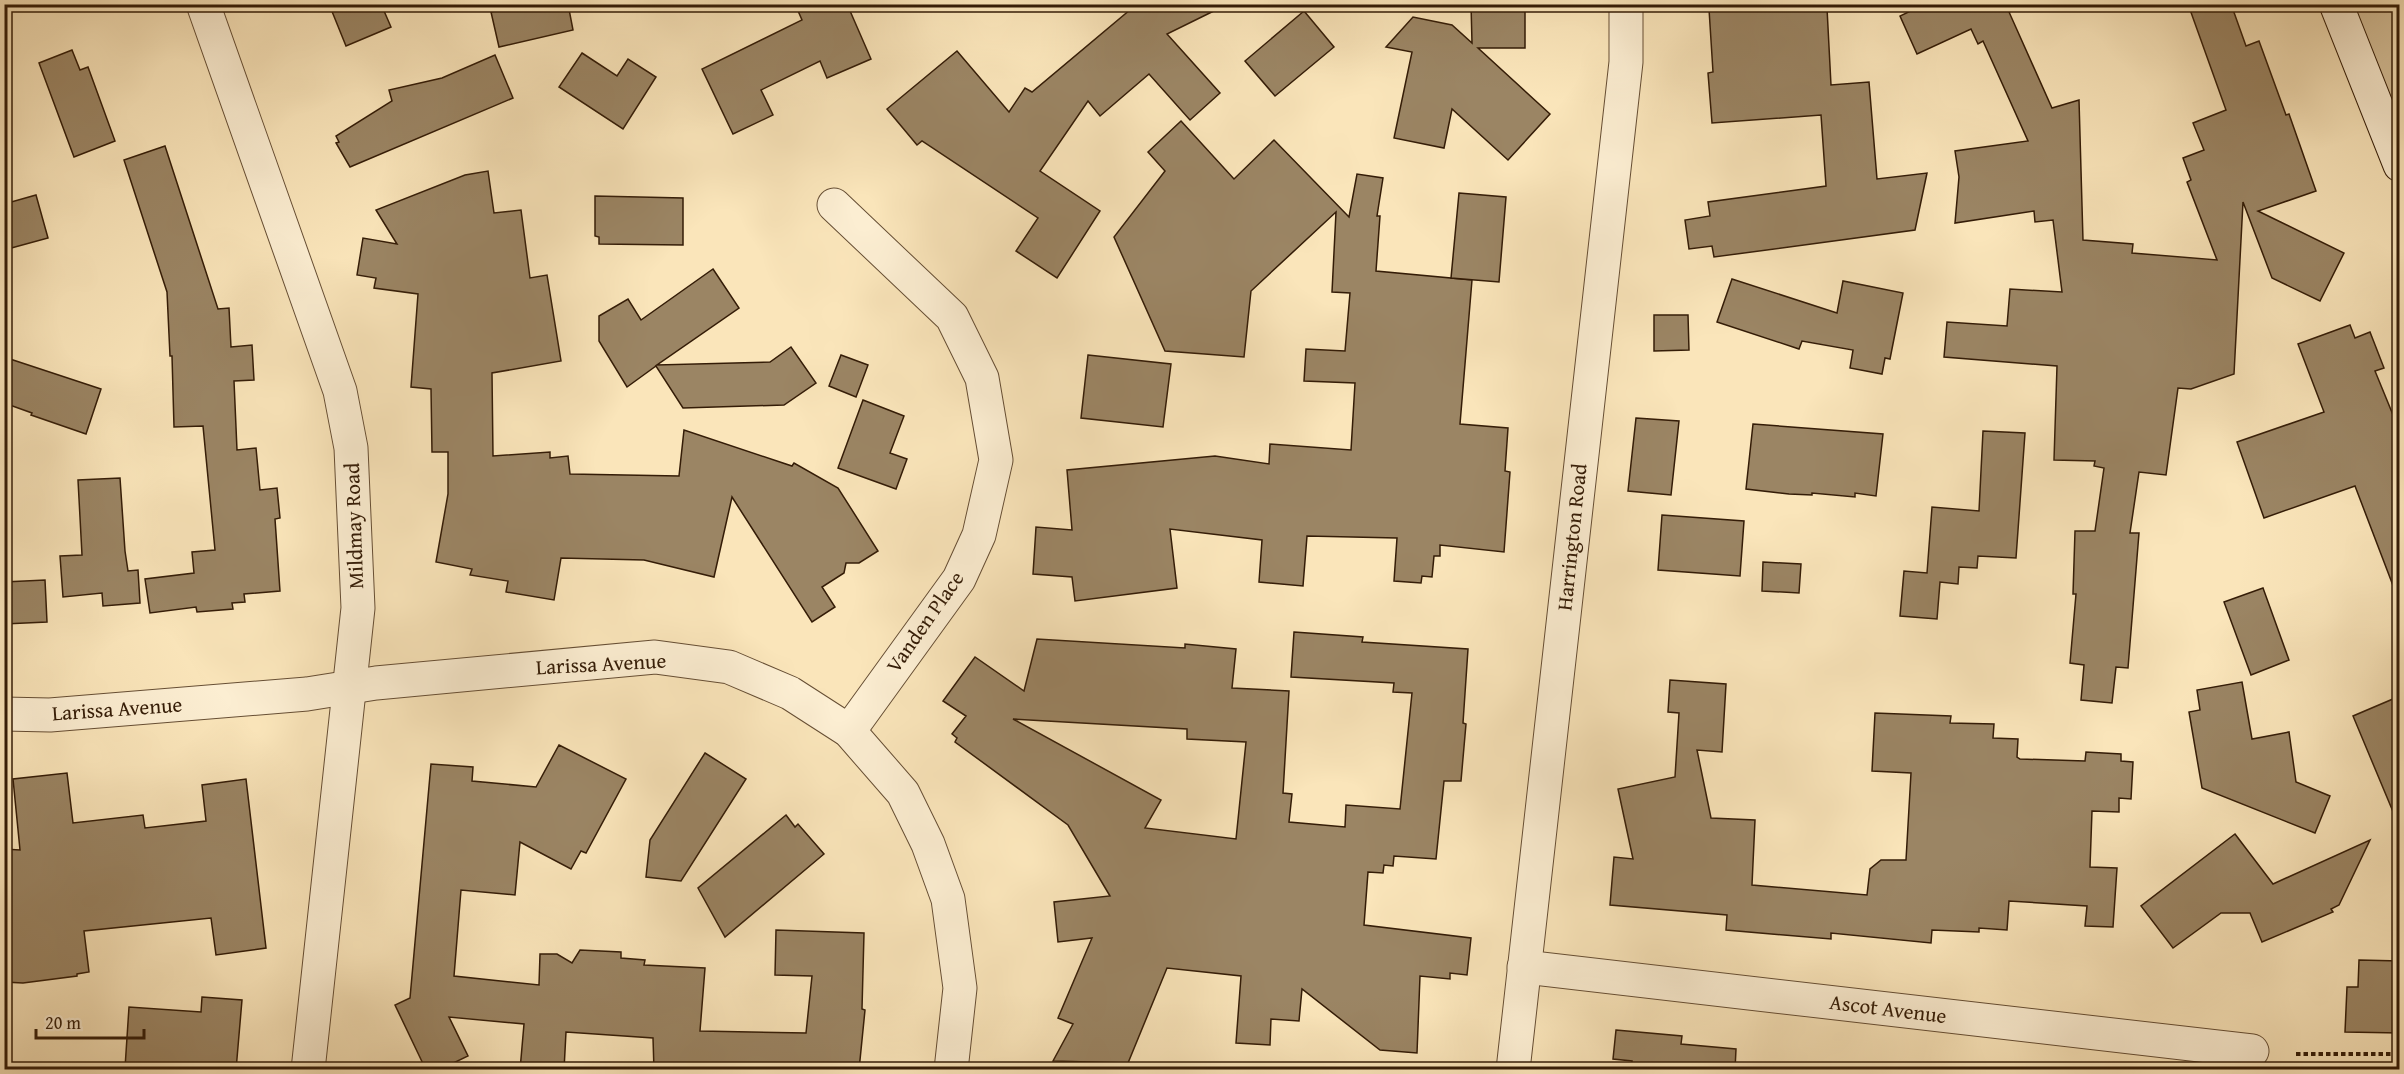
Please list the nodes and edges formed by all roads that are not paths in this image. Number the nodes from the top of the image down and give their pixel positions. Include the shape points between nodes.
1 (203, 4) edge
2 (1626, 4) edge
3 (2336, 4) edge
4 (2400, 165) edge
5 (834, 205) dead end
6 (351, 686) junction
7 (4, 714) edge
8 (849, 731) junction
9 (1524, 967) junction
10 (2252, 1052) dead end
11 (308, 1070) edge
12 (951, 1070) edge
13 (1513, 1070) edge

1 - 6 street, Mildmay Road via 340,391 351,448 356,540 358,608
2 - 9 street, Harrington Road via 1626,62
3 - 4 street
5 - 8 street, Vanden Place via 952,317 982,378 996,460 979,535 959,579
6 - 7 street, Larissa Avenue via 307,694 70,714
6 - 8 street, Larissa Avenue via 655,657 729,667 789,693
6 - 11 street, Mildmay Road
8 - 12 street, Larissa Avenue via 903,793 928,843 948,899 960,988
9 - 10 street, Ascot Avenue
9 - 13 street, Harrington Road

